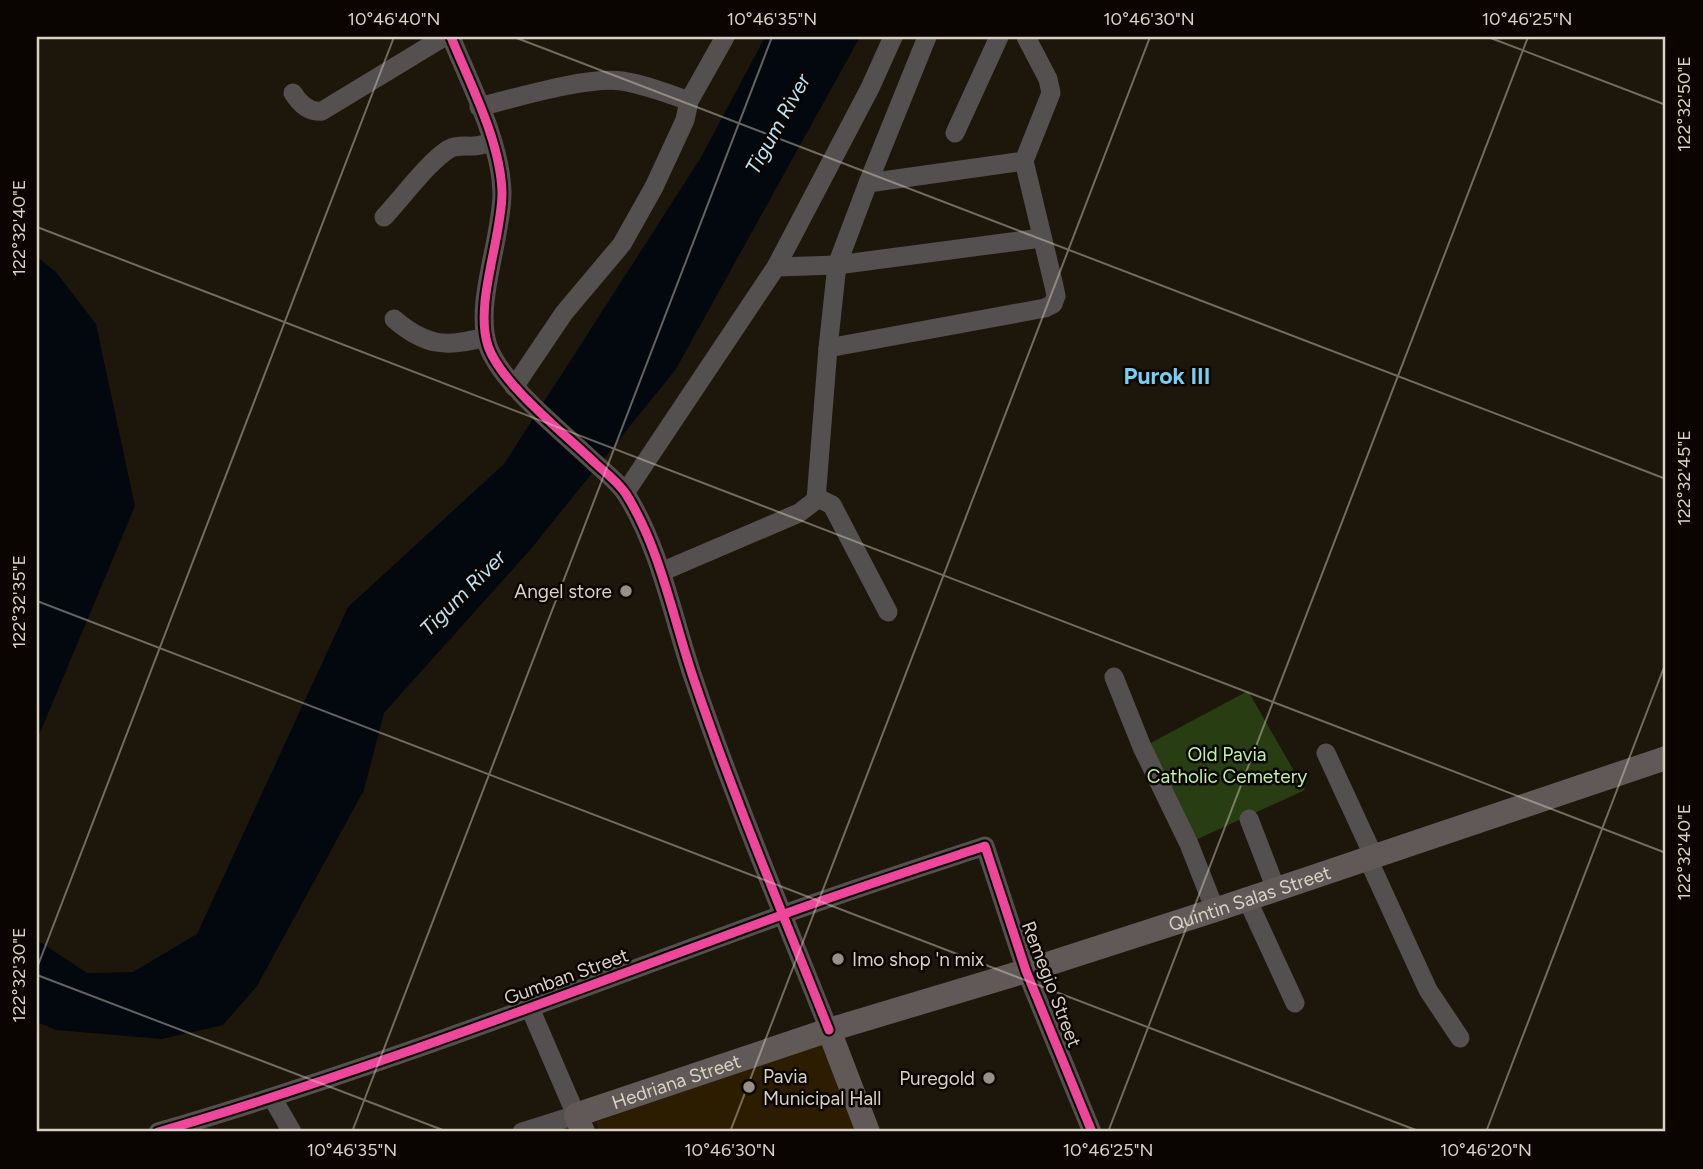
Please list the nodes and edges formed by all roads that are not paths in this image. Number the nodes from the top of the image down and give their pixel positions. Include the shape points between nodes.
1 (444, 37) edge
2 (451, 37) edge
3 (725, 37) edge
4 (893, 37) edge
5 (927, 37) edge
6 (999, 37) edge
7 (1026, 37) edge
8 (293, 93) dead end
9 (689, 101) junction
10 (479, 107) junction
11 (955, 133) dead end
12 (492, 141) junction
13 (1024, 161) junction
14 (868, 183) junction
15 (384, 217) dead end
16 (1041, 238) junction
17 (837, 265) junction
18 (776, 267) junction
19 (394, 319) dead end
20 (485, 337) junction
21 (828, 348) junction
22 (519, 391) junction
23 (622, 489) junction
24 (816, 497) junction
25 (660, 572) junction
26 (888, 612) dead end
27 (1114, 677) dead end
28 (1325, 753) dead end
29 (1666, 758) edge
30 (1249, 819) dead end
31 (985, 846) joint
32 (1371, 858) junction
33 (1276, 890) junction
34 (1247, 900) junction
35 (1215, 910) junction
36 (783, 915) junction
37 (1026, 971) junction
38 (1295, 1003) dead end
39 (530, 1008) junction
40 (830, 1030) junction
41 (1460, 1038) dead end
42 (273, 1099) junction
43 (579, 1124) edge
44 (158, 1132) edge
45 (292, 1132) edge
46 (522, 1132) edge
47 (868, 1132) edge
48 (1092, 1132) edge

1 - 8 street via 323,111 300,104
2 - 10 street
3 - 9 street
4 - 18 street
5 - 14 street
6 - 11 street
7 - 13 street via 1051,93
9 - 10 street via 619,80 578,84
9 - 22 street via 654,187 622,244 564,313
10 - 12 street
12 - 15 street via 480,148 450,149
12 - 20 street via 502,195 485,305
13 - 14 street
13 - 16 street
14 - 17 street
16 - 17 street
16 - 21 street via 1056,296 1053,304
17 - 18 street
17 - 21 street
18 - 23 street
19 - 20 street via 432,342 456,344
20 - 22 street via 496,365
21 - 24 street
22 - 23 street
23 - 25 street
24 - 25 street via 799,513
24 - 26 street via 832,505
25 - 36 street via 694,680
27 - 35 street
28 - 32 street
29 - 32 main road, Quintin Salas Street
30 - 33 street
31 - 36 street, Gumban Street
31 - 37 street, Remegio Street
32 - 33 main road, Quintin Salas Street
32 - 41 street via 1428,990
33 - 34 main road, Quintin Salas Street
34 - 35 main road, Quintin Salas Street
34 - 38 street
35 - 37 main road, Quintin Salas Street
36 - 39 street, Gumban Street
36 - 40 street
37 - 40 main road, Quintin Salas Street
37 - 48 street, Remegio Street
39 - 42 street, Gumban Street
39 - 43 street
40 - 43 main road, Hedriana Street
40 - 47 main road
42 - 44 street, Gumban Street
42 - 45 street
43 - 46 street, Hedriana Street

